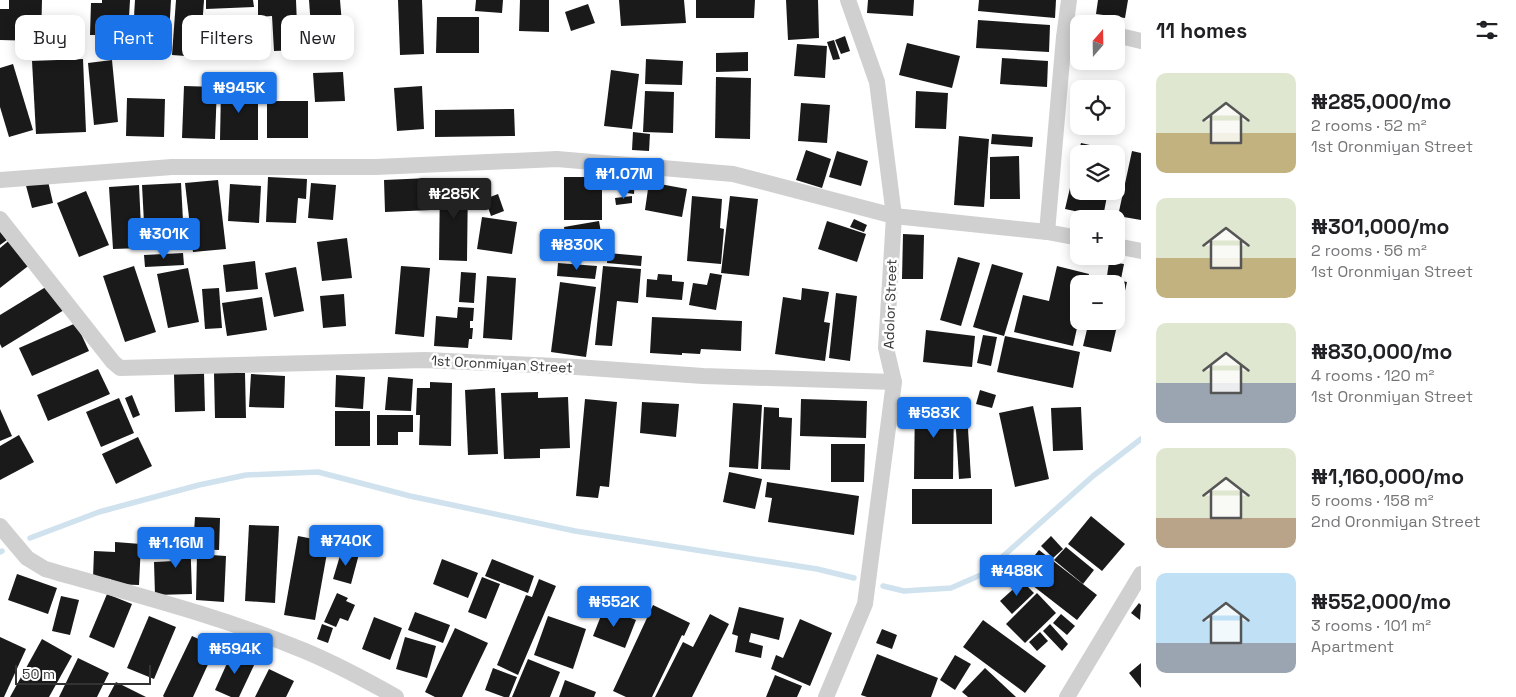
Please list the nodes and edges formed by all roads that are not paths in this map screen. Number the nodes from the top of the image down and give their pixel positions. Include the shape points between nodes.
1 (848, 0) edge
2 (1069, 0) edge
3 (1070, 18) edge
4 (1125, 37) edge
5 (1141, 41) edge
6 (1070, 44) edge
7 (0, 180) edge
8 (894, 216) junction
9 (0, 220) edge
10 (1047, 232) junction
11 (1070, 236) edge
12 (1125, 247) edge
13 (1141, 250) edge
14 (894, 382) junction
15 (0, 526) edge
16 (1141, 574) edge
17 (396, 697) edge
18 (826, 697) edge
19 (1067, 697) edge

1 - 8 street, Adolor Street via 877,82
2 - 3 street
4 - 5 street
6 - 10 street
7 - 8 street via 172,167 376,167 557,159 733,174
8 - 10 street
8 - 14 street, Adolor Street via 886,348
9 - 14 street, 1st Oronmiyan Street via 120,368 425,360 703,376
10 - 11 street
12 - 13 street
14 - 18 street, Adolor Street via 865,604
15 - 17 street via 27,558 45,569 231,624 304,651
16 - 19 street

